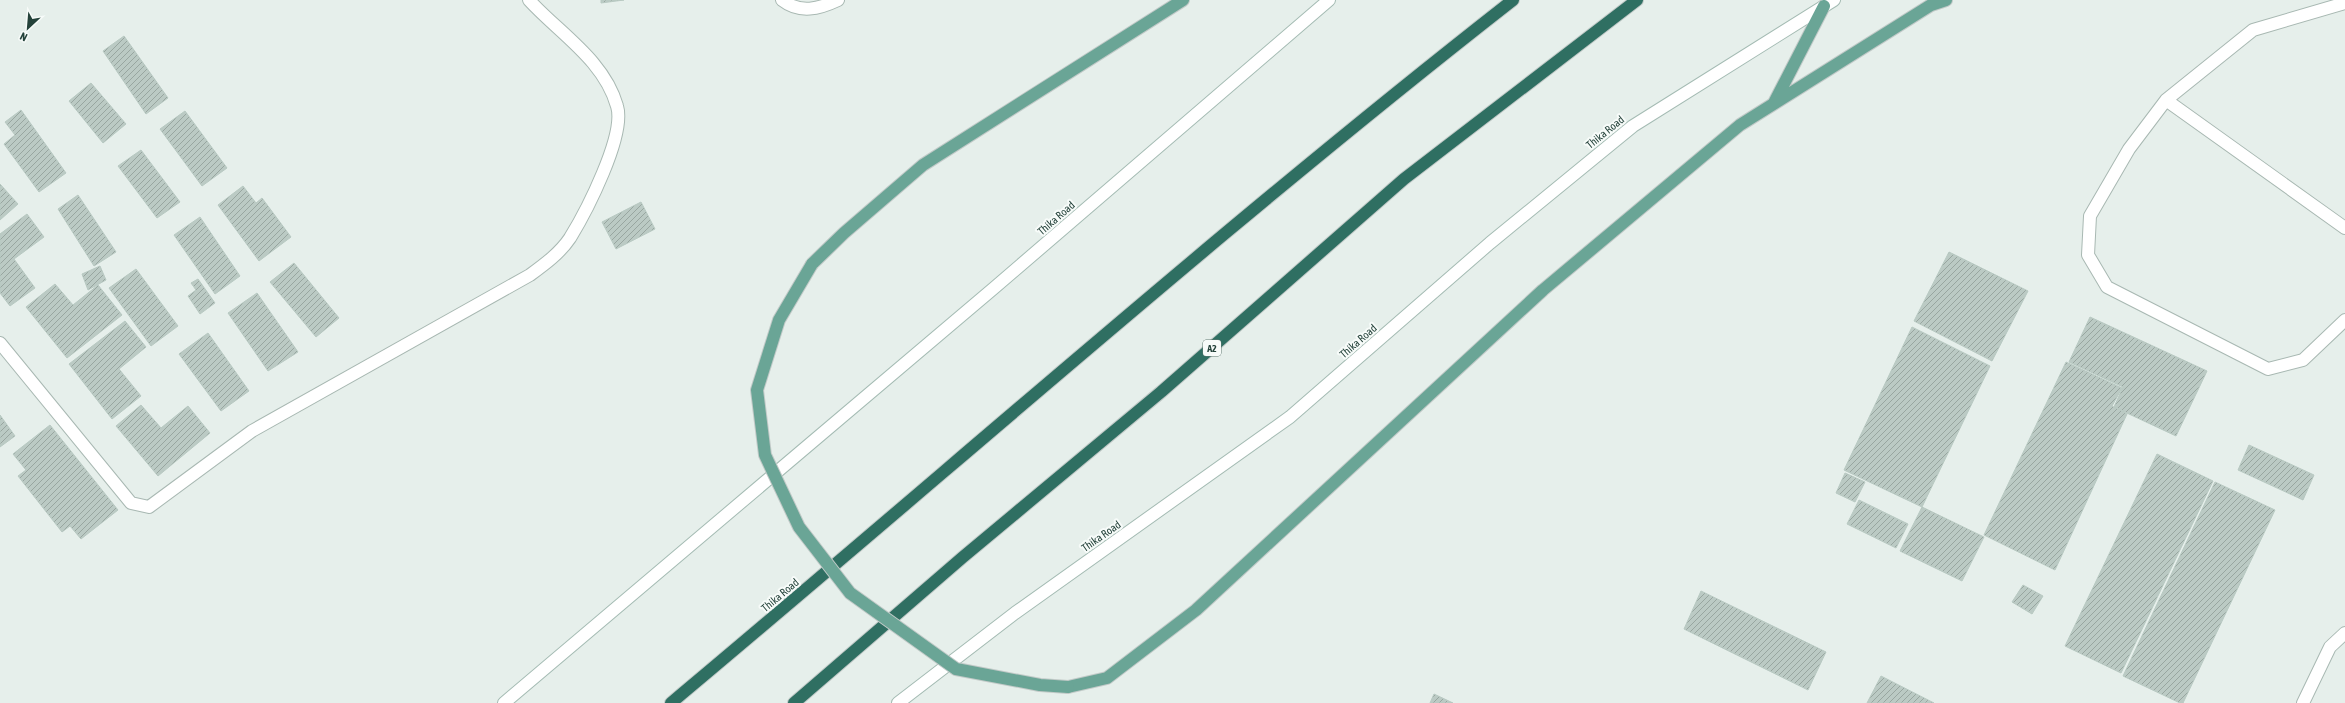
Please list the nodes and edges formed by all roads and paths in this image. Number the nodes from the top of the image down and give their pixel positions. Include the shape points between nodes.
1 (529, 0) edge
2 (782, 0) edge
3 (838, 0) edge
4 (1183, 0) edge
5 (1329, 0) edge
6 (1513, 0) edge
7 (1637, 0) edge
8 (1946, 0) edge
9 (1829, 3) edge
10 (2345, 3) edge
11 (2166, 100) junction
12 (1773, 104) junction
13 (2345, 228) edge
14 (2345, 320) edge
15 (0, 343) edge
16 (2345, 633) edge
17 (504, 703) edge
18 (671, 703) edge
19 (794, 703) edge
20 (898, 703) edge
21 (2304, 703) edge

1 - 15 main road via 593,62 606,81 618,107 617,132 608,160 570,239 549,261 530,274 252,431 149,507 131,503
2 - 3 main road via 789,6 819,9
4 - 12 main road, bridge via 924,164 812,264 779,320 758,390 765,455 799,527 850,593 956,669 1040,685 1068,687 1107,678 1196,610 1543,290 1740,125
5 - 17 main road, Thika Road
6 - 18 highway, Thika Road via 1394,93 1200,254
7 - 19 highway, A2 via 1404,179 1161,392 963,557
8 - 12 main road via 1931,5
9 - 12 main road
9 - 20 main road, Thika Road via 1633,126 1490,243 1290,417 1015,613
10 - 11 main road via 2253,30
11 - 13 main road
11 - 14 main road via 2129,149 2090,216 2088,255 2107,286 2268,369 2304,360
16 - 21 main road via 2330,647

